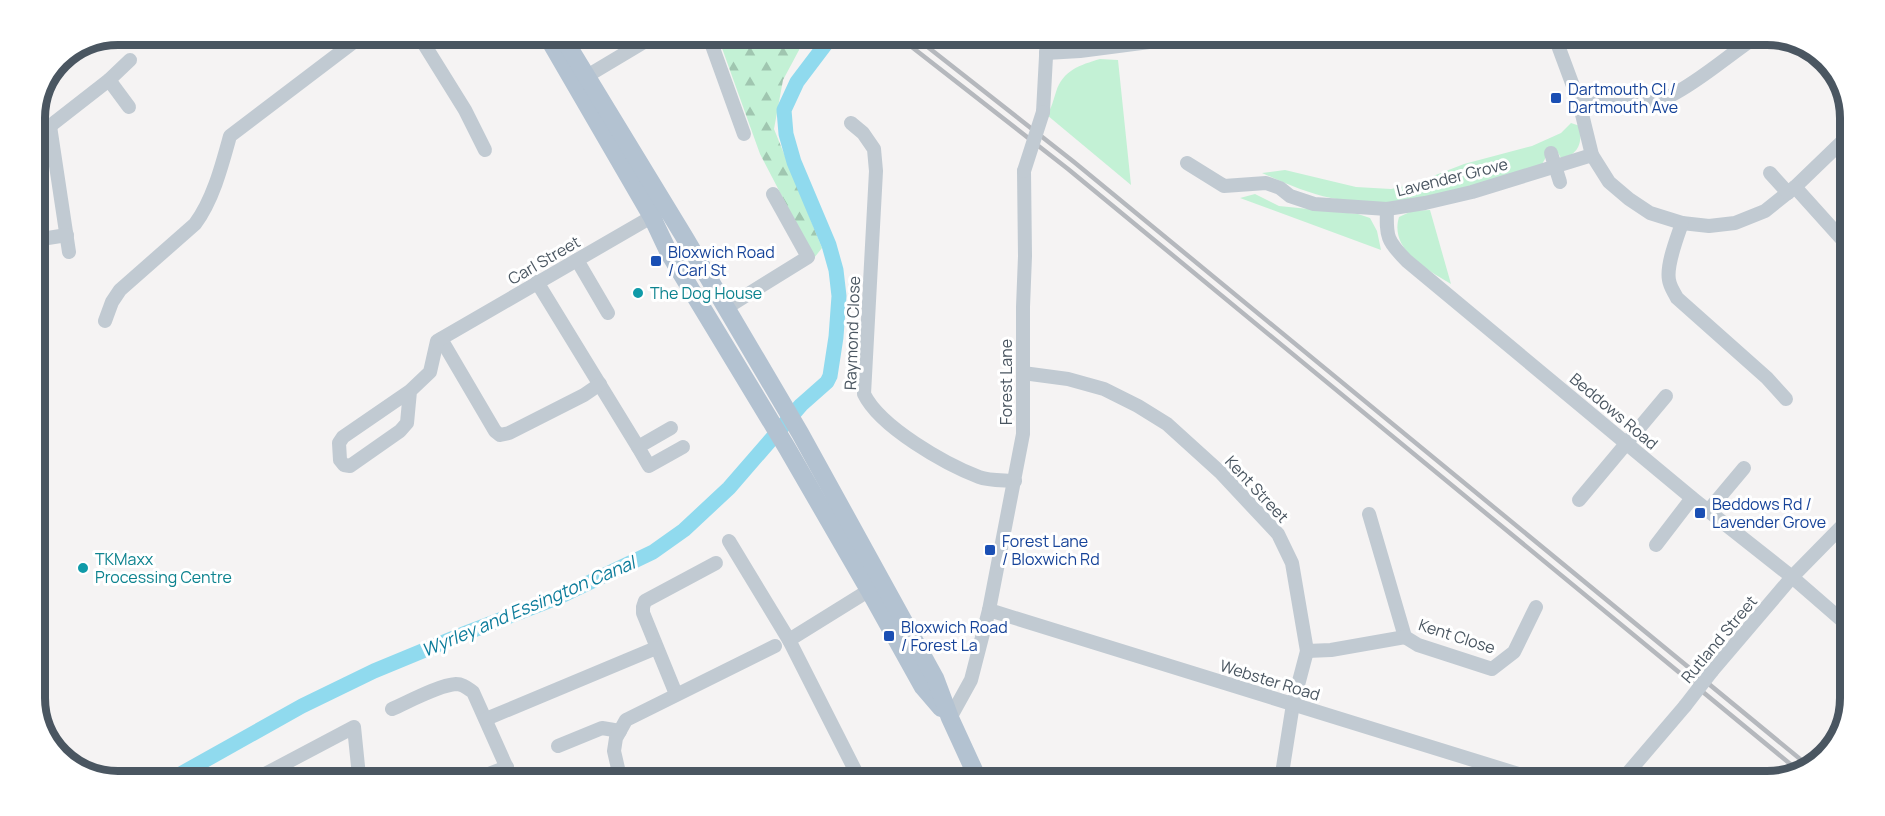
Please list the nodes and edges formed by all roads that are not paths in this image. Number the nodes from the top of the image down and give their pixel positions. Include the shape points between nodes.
1 (350, 45) edge
2 (425, 45) edge
3 (553, 45) edge
4 (568, 45) edge
5 (639, 45) edge
6 (713, 45) edge
7 (1046, 45) edge
8 (1081, 45) edge
9 (1558, 45) edge
10 (1743, 45) edge
11 (1046, 52) junction
12 (130, 60) dead end
13 (587, 76) junction
14 (109, 80) junction
15 (1579, 102) junction
16 (129, 107) dead end
17 (851, 123) dead end
18 (50, 126) junction
19 (45, 127) edge
20 (744, 134) dead end
21 (1840, 143) edge
22 (485, 150) dead end
23 (1592, 155) junction
24 (1553, 160) junction
25 (1187, 163) dead end
26 (1770, 173) dead end
27 (1560, 182) dead end
28 (1791, 190) junction
29 (773, 194) dead end
30 (1387, 209) junction
31 (659, 212) junction
32 (1682, 223) junction
33 (67, 235) junction
34 (45, 238) edge
35 (1840, 238) edge
36 (69, 252) dead end
37 (577, 260) junction
38 (537, 282) junction
39 (726, 308) junction
40 (608, 313) dead end
41 (105, 321) dead end
42 (439, 340) junction
43 (1023, 373) junction
44 (600, 384) junction
45 (410, 391) junction
46 (1666, 396) dead end
47 (1786, 399) dead end
48 (671, 428) dead end
49 (1626, 443) junction
50 (638, 447) junction
51 (682, 447) dead end
52 (1744, 468) dead end
53 (1015, 481) junction
54 (1692, 498) junction
55 (1579, 500) dead end
56 (829, 503) junction
57 (1708, 511) junction
58 (1369, 514) dead end
59 (1840, 528) edge
60 (729, 542) dead end
61 (1656, 545) dead end
62 (716, 563) dead end
63 (1792, 578) junction
64 (876, 586) junction
65 (1536, 606) dead end
66 (989, 610) junction
67 (1840, 619) edge
68 (1406, 637) junction
69 (789, 640) junction
70 (775, 646) dead end
71 (656, 648) junction
72 (1307, 651) junction
73 (676, 694) junction
74 (1293, 704) junction
75 (392, 709) dead end
76 (950, 718) junction
77 (486, 719) junction
78 (620, 731) junction
79 (558, 746) dead end
80 (274, 771) edge
81 (358, 771) edge
82 (509, 771) edge
83 (615, 771) edge
84 (855, 771) edge
85 (974, 771) edge
86 (1282, 771) edge
87 (1509, 771) edge
88 (1630, 771) edge

1 - 41 street via 230,136 203,213 120,290
2 - 22 street
3 - 31 main road
4 - 13 main road
5 - 13 street
6 - 20 street
7 - 11 street, Forest Lane
8 - 11 street
9 - 15 street
10 - 15 street via 1669,96 1640,104
11 - 43 street, Forest Lane, bridge via 1043,112 1023,171
12 - 14 street
13 - 31 main road
14 - 16 street
14 - 18 street
15 - 23 street
17 - 53 street, Raymond Close via 858,137 874,149 876,171 864,394 869,405 932,453 981,477
18 - 19 street
18 - 33 street
21 - 28 street
23 - 24 street, Lavender Grove
23 - 32 street via 1609,182 1629,199 1650,213
24 - 27 street
24 - 30 street, Lavender Grove via 1472,192
25 - 30 street, Lavender Grove via 1224,186 1266,183 1314,204
26 - 28 street
28 - 32 street via 1765,211 1735,223
28 - 35 street
29 - 39 street via 808,257
30 - 49 street, Beddows Road via 1387,232 1392,245 1407,261
31 - 37 street, Carl Street
31 - 39 main road
31 - 56 main road via 669,253 767,417
32 - 47 street via 1668,278 1677,298 1772,373
33 - 34 street
33 - 36 street
37 - 38 street, Carl Street
37 - 40 street
38 - 42 street, Carl Street
38 - 44 street
39 - 56 main road via 799,431
42 - 44 street via 500,435 509,434
42 - 45 street via 430,372
43 - 53 street, Forest Lane via 1023,434
43 - 72 street, Kent Street via 1104,389 1138,406 1167,424 1220,472 1278,534 1292,563
44 - 50 street
45 - 45 street via 343,437 338,451 344,465 350,466 400,431 407,423
46 - 49 street
48 - 50 street
49 - 54 street, Beddows Road
49 - 55 street
50 - 51 street via 649,466
52 - 57 street
53 - 66 street, Forest Lane
54 - 57 street, Beddows Road
54 - 61 street
56 - 64 main road
57 - 63 street, Beddows Road
58 - 68 street, Kent Close
59 - 63 street, Rutland Street
60 - 69 street
62 - 71 street via 645,601 643,613
63 - 67 street, Beddows Road
63 - 88 street, Rutland Street, bridge
64 - 69 street
64 - 76 main road via 935,678
65 - 68 street, Kent Close via 1514,652 1492,669 1418,645
66 - 74 street, Webster Road
66 - 76 street, Forest Lane via 971,680
68 - 72 street, Kent Close
69 - 84 street
70 - 73 street
71 - 73 street
71 - 77 street
72 - 74 street, Kent Street
73 - 78 street via 626,720
74 - 86 street, Kent Street
74 - 87 street, Webster Road
75 - 77 street via 455,684 473,692
76 - 85 main road
77 - 82 street
78 - 79 street via 602,728
78 - 83 street via 614,751
80 - 81 street via 354,727

